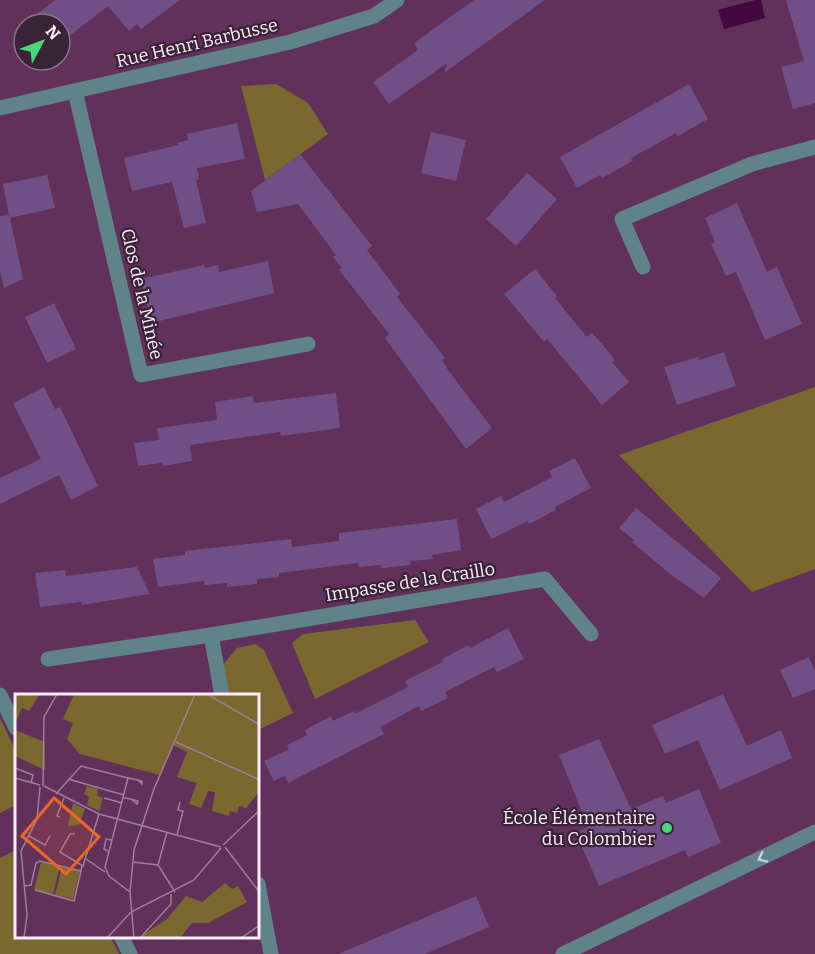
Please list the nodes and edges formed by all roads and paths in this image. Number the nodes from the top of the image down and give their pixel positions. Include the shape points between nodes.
1 (397, 0) edge
2 (75, 91) junction
3 (0, 108) edge
4 (815, 147) edge
5 (643, 267) dead end
6 (308, 344) dead end
7 (591, 634) dead end
8 (211, 635) junction
9 (48, 658) dead end
10 (222, 694) edge
11 (0, 696) edge
12 (15, 726) edge
13 (815, 832) edge
14 (260, 895) edge
15 (122, 939) edge
16 (130, 954) edge
17 (271, 954) edge
18 (563, 954) edge

1 - 2 street, Rue Henri Barbusse via 374,16 290,42
2 - 3 street, Rue Henri Barbusse
2 - 6 street, Clos de la Minée via 141,375
4 - 5 street via 752,164 621,219
7 - 8 street, Impasse de la Craillo via 546,579
8 - 9 street, Impasse de la Craillo
8 - 10 street
11 - 12 street
13 -> 18 street
14 - 17 street
15 - 16 street

